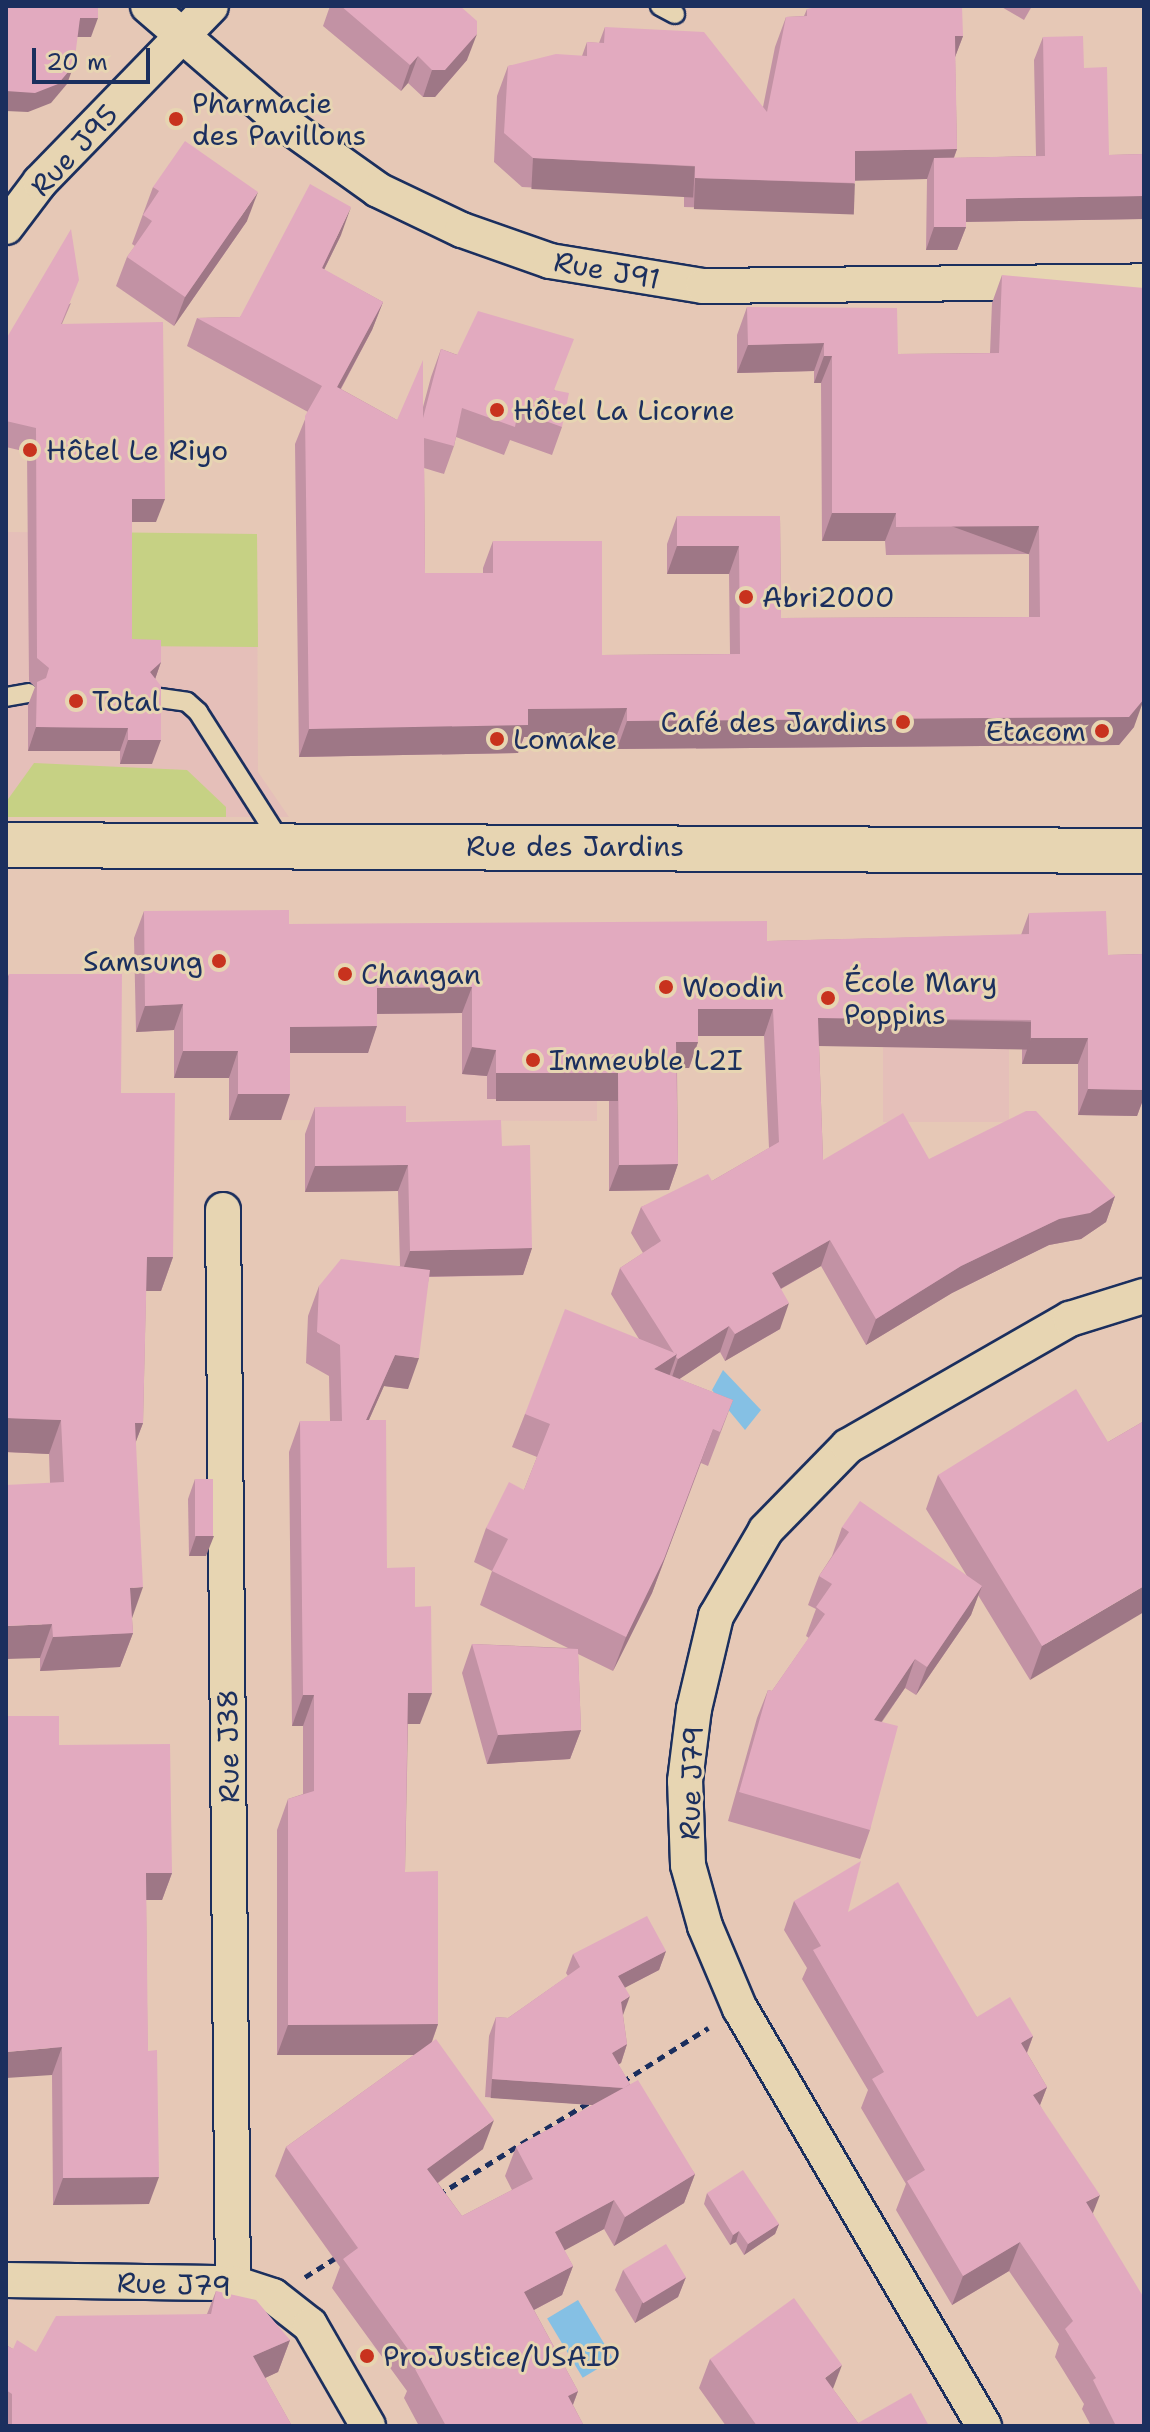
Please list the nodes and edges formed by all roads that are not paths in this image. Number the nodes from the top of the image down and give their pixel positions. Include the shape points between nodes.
1 (148, 6) edge
2 (211, 6) edge
3 (181, 39) junction
4 (6, 227) edge
5 (1144, 281) edge
6 (29, 693) dead end
7 (6, 697) edge
8 (153, 697) edge
9 (6, 845) edge
10 (284, 846) junction
11 (1144, 851) edge
12 (223, 1210) dead end
13 (1144, 1296) edge
14 (6, 2280) edge
15 (233, 2283) junction
16 (368, 2426) edge
17 (984, 2426) edge

1 - 3 street, Rue J91
2 - 3 street, Rue J95
3 - 4 street, Rue J95 via 40,182
3 - 5 street, Rue J91 via 280,120 378,190 462,230 550,261 703,286
6 - 7 lane
8 - 10 lane via 187,702 198,712
9 - 10 main road, Rue des Jardins
10 - 11 main road, Rue des Jardins
12 - 15 street, Rue J38
13 - 17 street, Rue J79 via 1070,1319 848,1446 766,1530 716,1616 694,1709 685,1781 688,1865 705,1926 740,2009
14 - 15 street, Rue J79
15 - 16 street, Rue J79 via 273,2296 310,2325

